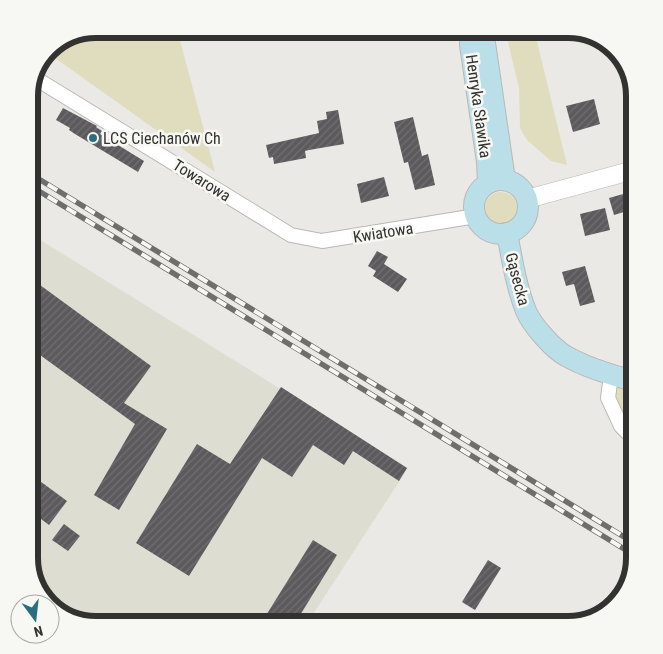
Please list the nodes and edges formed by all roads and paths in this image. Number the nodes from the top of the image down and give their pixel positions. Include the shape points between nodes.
1 (470, 38) edge
2 (483, 38) edge
3 (39, 80) edge
4 (626, 172) edge
5 (496, 182) junction
6 (527, 199) junction
7 (476, 216) junction
8 (507, 233) junction
9 (291, 235) joint
10 (610, 375) junction
11 (626, 379) edge
12 (626, 431) edge

1 - 5 main road, Henryka Sławika via 487,162
2 - 5 main road, Henryka Sławika
3 - 9 street, Towarowa
4 - 6 street
5 - 6 main road via 517,186
5 - 7 main road via 477,194
6 - 8 main road via 524,220
7 - 8 main road via 492,232
7 - 9 street, Kwiatowa via 322,241
8 - 10 main road, Gąsecka via 527,313 543,335 565,356
10 - 11 main road, Gąsecka
10 - 12 street via 608,398

